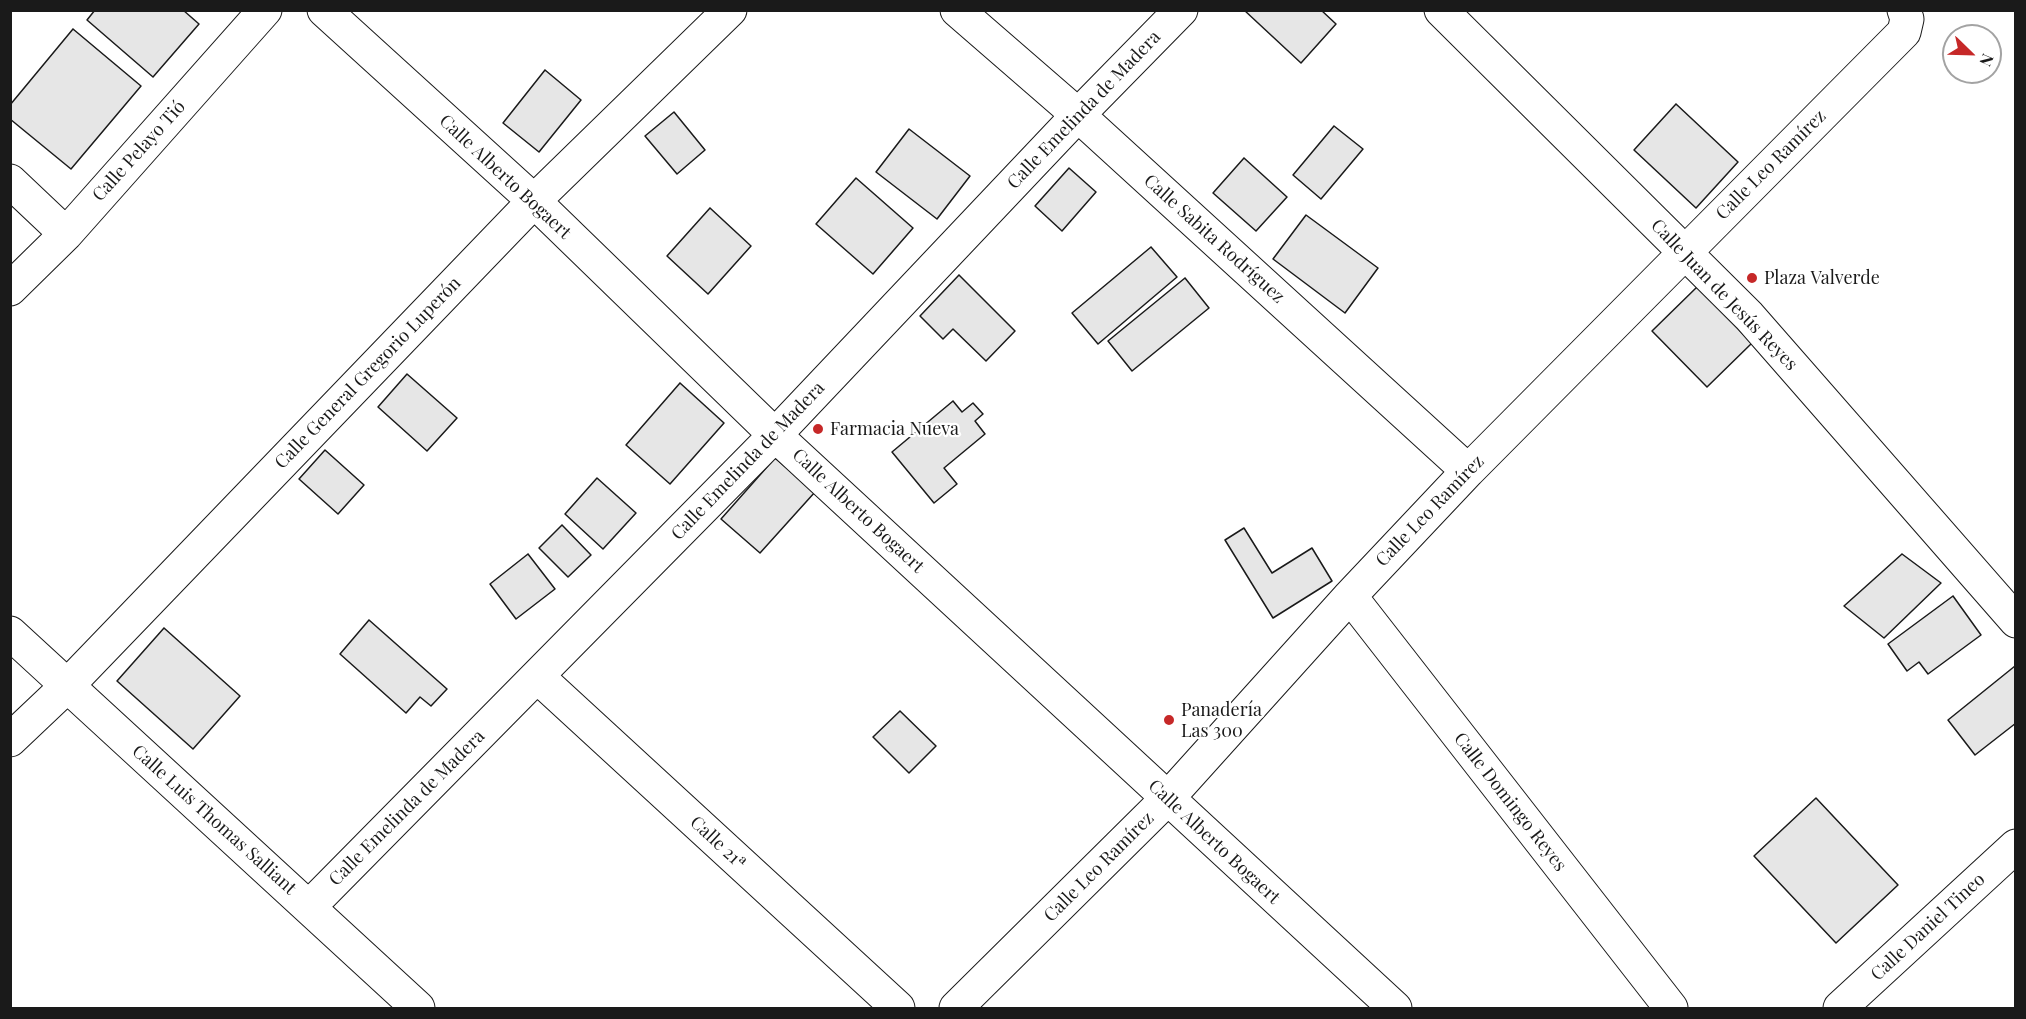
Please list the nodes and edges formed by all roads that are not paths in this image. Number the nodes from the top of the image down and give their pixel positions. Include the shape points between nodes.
1 (265, 10) edge
2 (324, 10) edge
3 (730, 10) edge
4 (957, 10) edge
5 (1181, 10) edge
6 (1441, 10) edge
7 (1906, 15) edge
8 (1078, 115) junction
9 (10, 181) edge
10 (534, 201) junction
11 (66, 234) junction
12 (1683, 252) junction
13 (10, 289) edge
14 (775, 435) junction
15 (1468, 471) junction
16 (1350, 596) junction
17 (2016, 621) edge
18 (10, 633) edge
19 (538, 677) junction
20 (67, 686) junction
21 (10, 740) edge
22 (1167, 799) junction
23 (2016, 846) edge
24 (309, 907) junction
25 (418, 1008) edge
26 (898, 1008) edge
27 (956, 1008) edge
28 (1395, 1008) edge
29 (1671, 1008) edge
30 (1840, 1008) edge

1 - 11 street, Calle Pelayo Tió
2 - 10 street, Calle Alberto Bogaert
3 - 10 street, Calle General Gregorio Luperón
4 - 8 street, Calle Sabita Rodríguez
5 - 8 street, Calle Emelinda de Madera
6 - 12 street, Calle Juan de Jesús Reyes
7 - 12 street, Calle Leo Ramírez via 1904,32
8 - 14 street, Calle Emelinda de Madera
8 - 15 street, Calle Sabita Rodríguez
9 - 11 street
10 - 14 street, Calle Alberto Bogaert
10 - 20 street, Calle General Gregorio Luperón
11 - 13 street, Calle Pelayo Tió
12 - 15 street, Calle Leo Ramírez
12 - 17 street, Calle Juan de Jesús Reyes via 1749,316
14 - 19 street, Calle Emelinda de Madera
14 - 22 street, Calle Alberto Bogaert
15 - 16 street, Calle Leo Ramírez
16 - 22 street, Calle Leo Ramírez
16 - 29 street, Calle Domingo Reyes
18 - 20 street, Calle Luis Thomas Salliant
19 - 24 street, Calle Emelinda de Madera
19 - 26 street, Calle 21ª
20 - 21 street, Calle General Gregorio Luperón
20 - 24 street, Calle Luis Thomas Salliant
22 - 27 street, Calle Leo Ramírez
22 - 28 street, Calle Alberto Bogaert
23 - 30 street, Calle Daniel Tineo
24 - 25 street, Calle Luis Thomas Salliant

